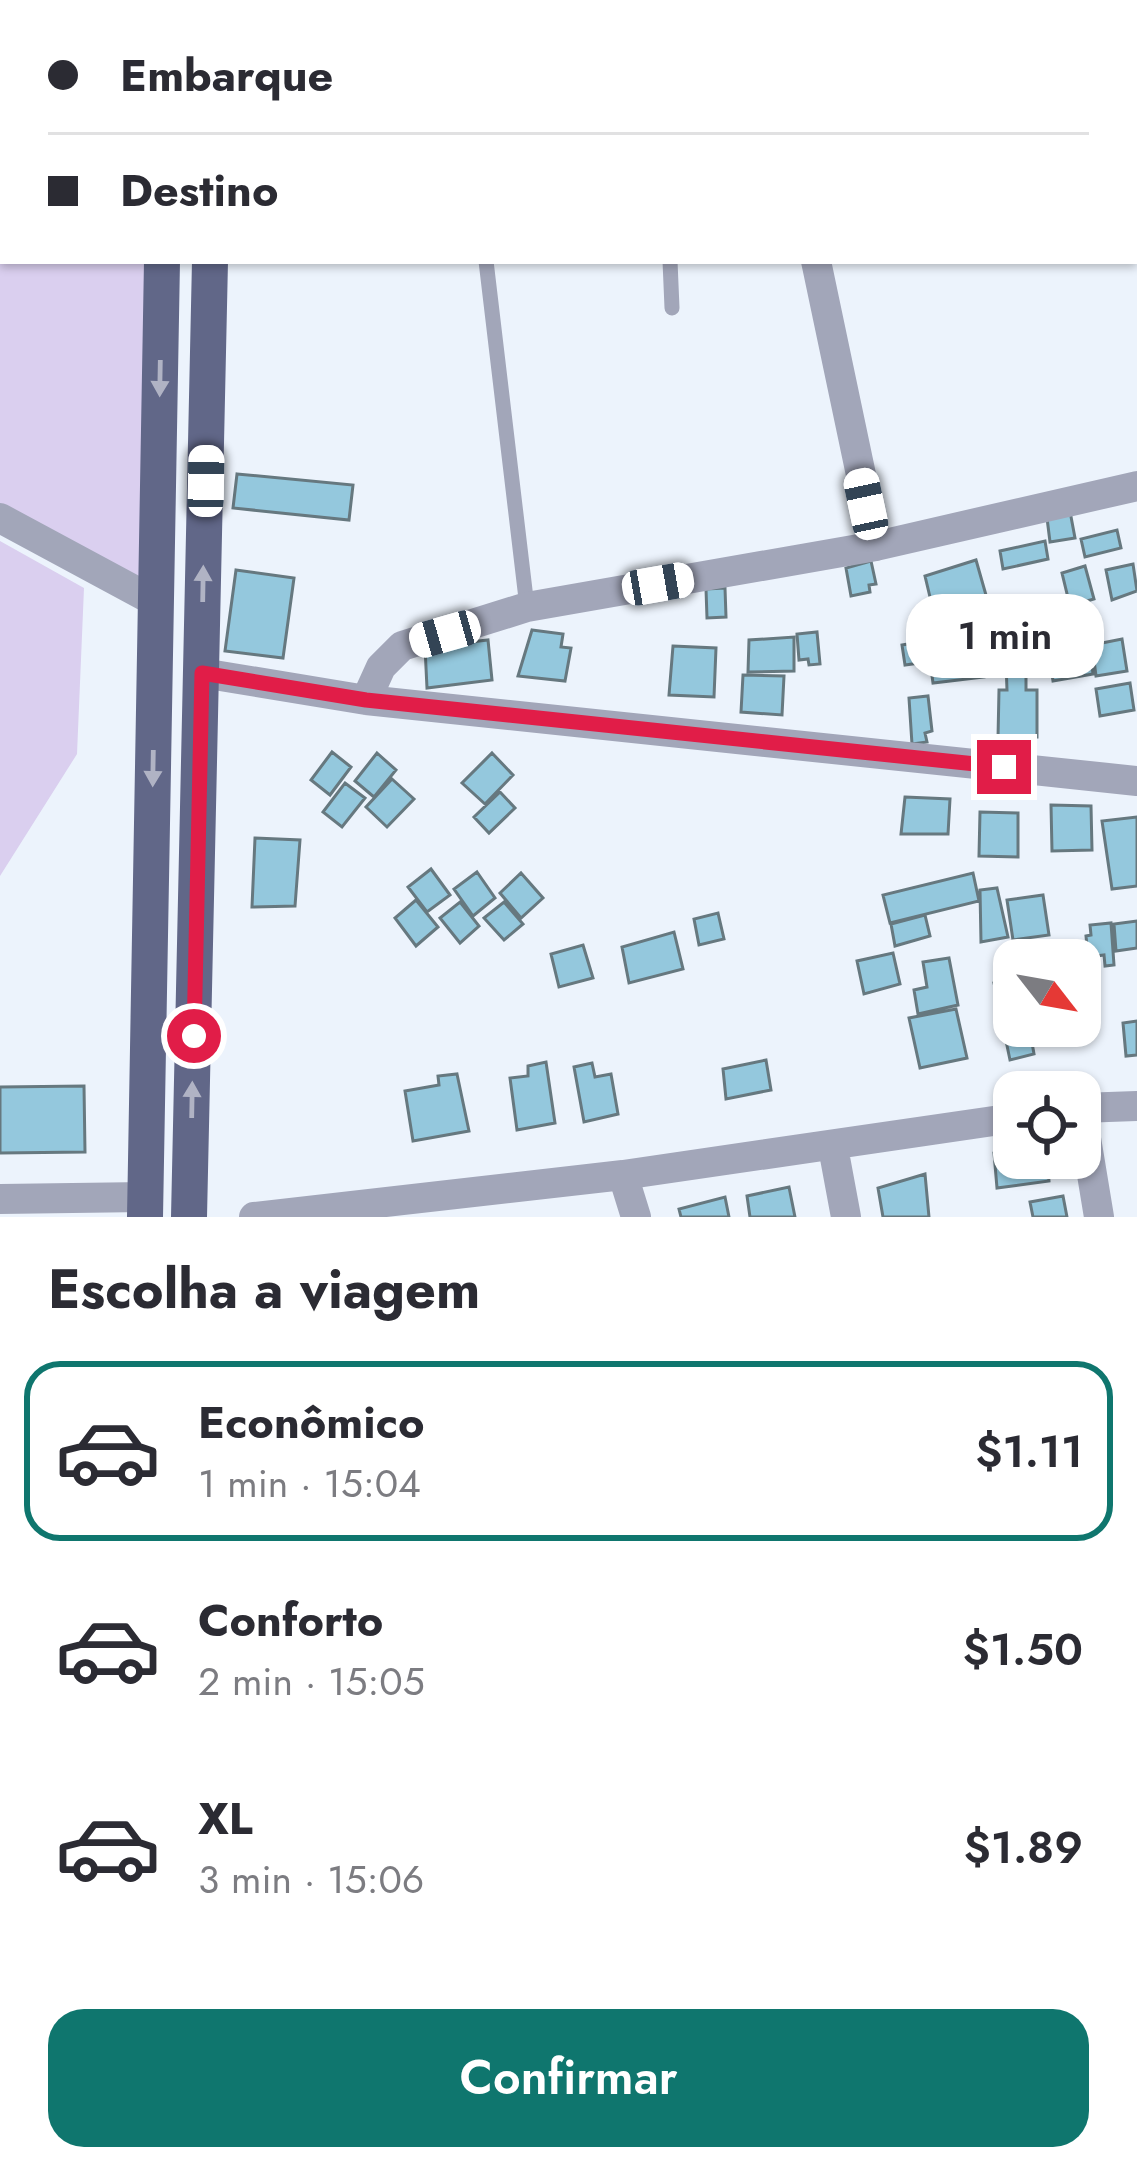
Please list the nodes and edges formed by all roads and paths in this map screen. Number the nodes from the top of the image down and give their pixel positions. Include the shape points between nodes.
1 (162, 264) edge
2 (210, 264) edge
3 (486, 264) edge
4 (670, 264) edge
5 (817, 264) edge
6 (673, 308) dead end
7 (1137, 487) edge
8 (0, 518) edge
9 (875, 546) junction
10 (156, 602) junction
11 (527, 607) junction
12 (202, 673) junction
13 (366, 700) junction
14 (1137, 781) edge
15 (1137, 1106) edge
16 (1101, 1107) edge
17 (993, 1121) edge
18 (833, 1147) junction
19 (623, 1175) junction
20 (1093, 1179) edge
21 (0, 1199) edge
22 (145, 1207) edge
23 (190, 1217) edge
24 (254, 1217) edge
25 (636, 1217) edge
26 (846, 1217) edge
27 (1100, 1217) edge

1 -> 10 main road
12 -> 2 main road
3 - 11 lane
4 - 6 lane
5 - 9 street
7 - 9 street
8 - 10 street
9 - 11 street
10 -> 22 main road
11 - 13 street via 402,646 380,667
12 - 13 street
23 -> 12 main road
13 - 14 street
15 - 16 street
17 - 18 street
18 - 19 street
18 - 26 street
19 - 24 street
19 - 25 street
20 - 27 street
21 - 22 street

